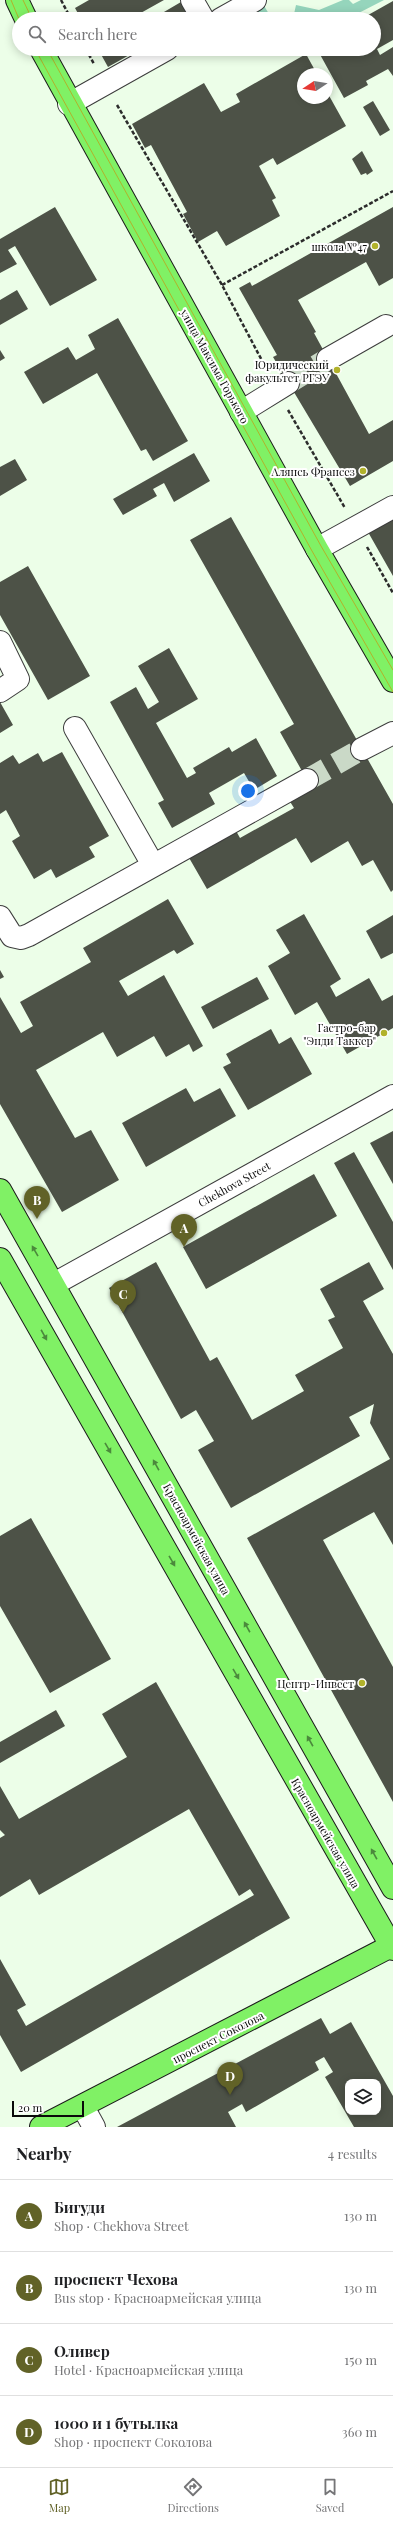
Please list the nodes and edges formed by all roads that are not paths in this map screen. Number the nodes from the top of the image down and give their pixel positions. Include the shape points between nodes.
1 (17, 0) edge
2 (192, 0) edge
3 (256, 0) edge
4 (23, 12) edge
5 (199, 12) edge
6 (234, 12) edge
7 (45, 56) edge
8 (155, 56) edge
9 (69, 104) junction
10 (386, 326) dead end
11 (328, 359) tunnel mouth
12 (282, 386) tunnel mouth
13 (241, 412) junction
14 (393, 506) edge
15 (317, 549) junction
16 (0, 642) edge
17 (393, 681) edge
18 (0, 691) edge
19 (75, 728) dead end
20 (393, 733) edge
21 (362, 749) tunnel mouth
22 (307, 780) tunnel mouth
23 (153, 865) junction
24 (0, 917) edge
25 (393, 1096) edge
26 (0, 1190) edge
27 (0, 1259) edge
28 (54, 1284) junction
29 (393, 1888) edge
30 (392, 1947) edge
31 (83, 2107) junction
32 (41, 2127) edge
33 (94, 2127) edge

1 - 4 main road
2 - 5 street
3 - 6 street
7 - 9 main road, улица Максима Горького
8 - 9 street
9 - 13 main road, улица Максима Горького
10 - 11 street
12 - 13 street
13 - 15 main road, улица Максима Горького
14 - 15 street
15 - 17 main road, улица Максима Горького
16 - 18 street via 18,679
19 - 23 street
20 - 21 street
22 - 23 street
23 - 24 street via 20,938 12,936
25 - 28 street, Chekhova Street
28 -> 26 main road, Красноармейская улица
27 -> 30 main road, Красноармейская улица
29 -> 28 main road, Красноармейская улица
30 - 31 main road, проспект Соколова
31 - 32 main road, проспект Соколова
31 - 33 street

